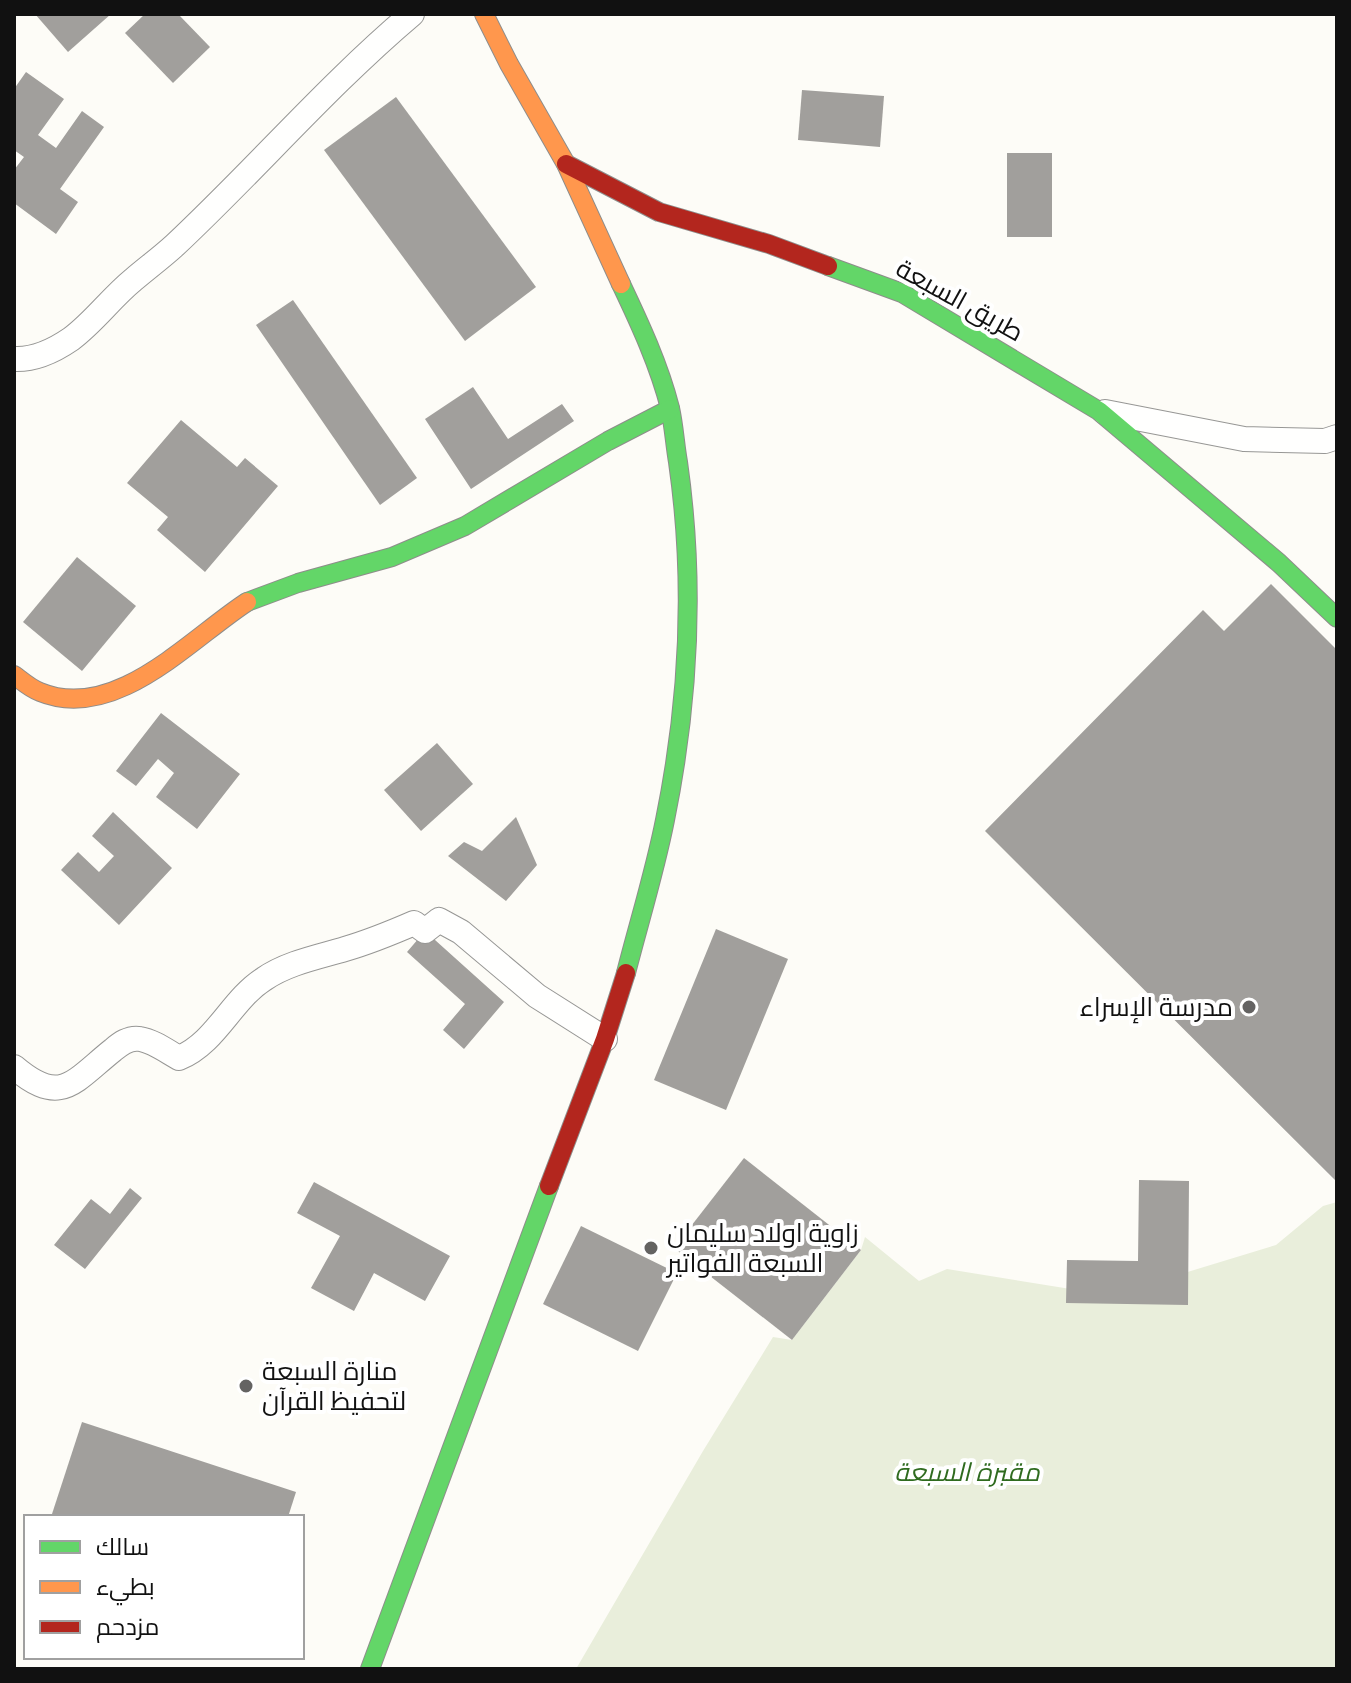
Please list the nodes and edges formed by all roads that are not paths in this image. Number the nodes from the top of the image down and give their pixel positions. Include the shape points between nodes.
1 (412, 14) edge
2 (484, 14) edge
3 (566, 164) junction
4 (14, 359) edge
5 (670, 409) junction
6 (1099, 411) junction
7 (1333, 443) edge
8 (1337, 618) edge
9 (14, 675) edge
10 (605, 1039) junction
11 (14, 1067) edge
12 (370, 1669) edge

1 - 4 street via 103,311 49,352
2 - 3 street
3 - 5 street via 652,351
3 - 6 street, طريق السبعة via 659,212 769,244 902,293
5 - 9 street via 465,526 392,557 246,603 122,689 73,700 39,692
5 - 10 street via 683,497 688,589 681,720 665,820
6 - 7 street via 1244,439
6 - 8 street, طريق السبعة
10 - 11 street via 537,996 439,920 425,931 414,923 264,978 193,1053 179,1058 140,1039 124,1041 81,1078 49,1090
10 - 12 street

